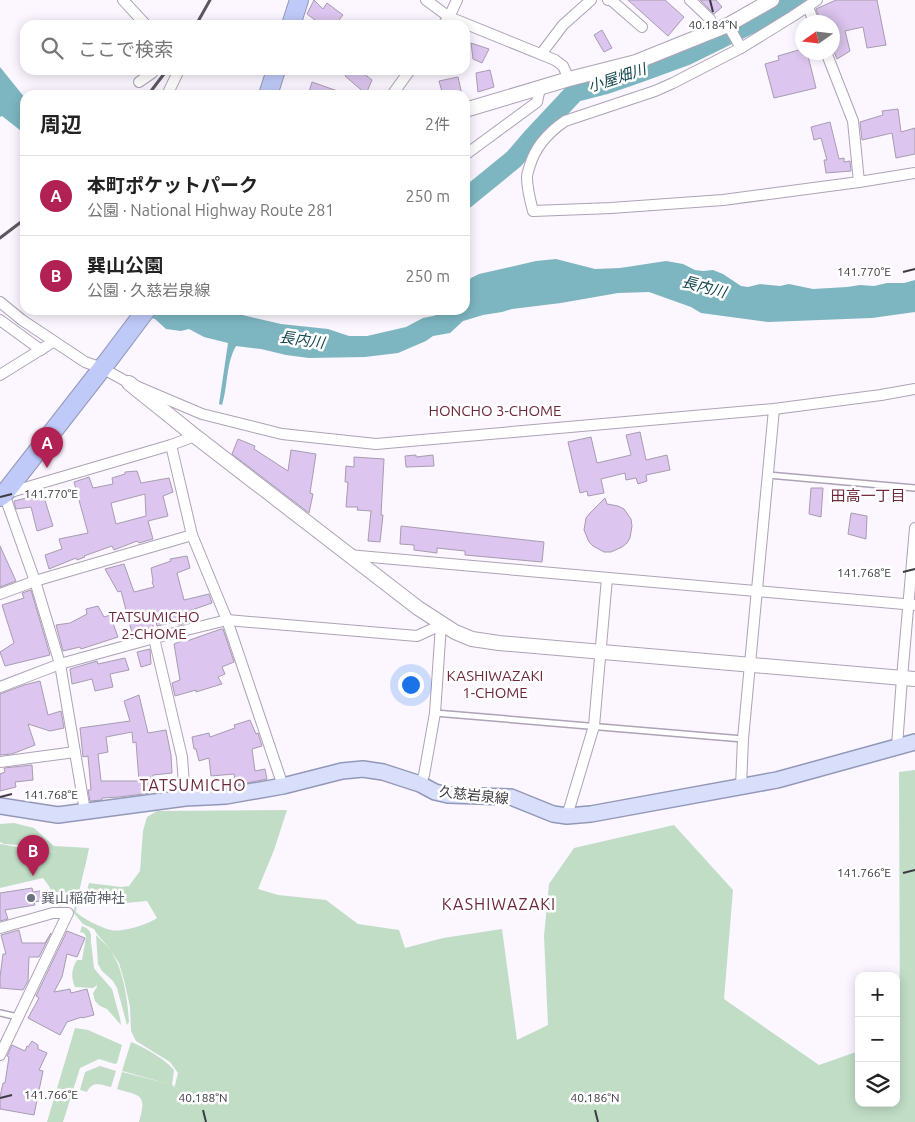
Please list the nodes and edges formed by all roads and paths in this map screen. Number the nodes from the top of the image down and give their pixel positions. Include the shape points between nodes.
1 (123, 0) edge
2 (299, 0) edge
3 (426, 0) edge
4 (457, 0) edge
5 (592, 0) edge
6 (608, 0) edge
7 (690, 0) edge
8 (772, 0) edge
9 (817, 0) edge
10 (808, 7) junction
11 (811, 15) edge
12 (710, 19) dead end
13 (141, 20) edge
14 (293, 20) edge
15 (445, 20) edge
16 (447, 20) edge
17 (642, 27) dead end
18 (729, 27) junction
19 (470, 29) edge
20 (739, 46) junction
21 (541, 54) junction
22 (829, 60) edge
23 (149, 75) edge
24 (177, 75) edge
25 (274, 75) edge
26 (406, 75) edge
27 (568, 79) junction
28 (139, 82) dead end
29 (540, 88) junction
30 (169, 90) edge
31 (270, 90) edge
32 (396, 90) edge
33 (470, 109) edge
34 (470, 151) edge
35 (915, 173) edge
36 (859, 182) junction
37 (0, 302) edge
38 (142, 315) edge
39 (0, 320) edge
40 (53, 342) junction
41 (41, 350) junction
42 (106, 363) junction
43 (0, 375) edge
44 (129, 383) junction
45 (915, 389) edge
46 (774, 409) junction
47 (195, 436) junction
48 (171, 445) junction
49 (768, 475) junction
50 (915, 488) edge
51 (2, 496) edge
52 (915, 528) edge
53 (192, 534) junction
54 (348, 555) junction
55 (607, 578) junction
56 (35, 581) junction
57 (757, 591) junction
58 (0, 594) edge
59 (911, 605) edge
60 (227, 620) junction
61 (441, 625) junction
62 (154, 638) junction
63 (600, 652) junction
64 (60, 664) junction
65 (750, 664) junction
66 (908, 679) edge
67 (0, 687) edge
68 (435, 713) junction
69 (594, 726) junction
70 (743, 739) junction
71 (915, 742) edge
72 (897, 746) junction
73 (75, 752) junction
74 (0, 762) edge
75 (420, 784) junction
76 (283, 786) junction
77 (741, 787) junction
78 (185, 798) junction
79 (0, 806) edge
80 (85, 811) junction
81 (567, 816) junction
82 (0, 928) edge
83 (0, 1013) edge
84 (18, 1017) junction
85 (0, 1055) edge

1 - 13 street
2 - 14 highway
3 - 15 street
4 - 16 street
5 - 21 street via 563,25
6 - 17 street
7 - 12 street
8 - 18 street
9 - 10 street
10 - 11 street
10 - 20 street
18 - 20 street
18 - 27 street via 636,62
19 - 21 street
20 - 36 street via 673,83 565,121 553,130 540,143 527,175 533,211 723,200
21 - 27 street via 563,66
22 - 36 street via 853,122
23 - 28 street
24 - 30 street
25 - 31 highway
26 - 32 street
27 - 29 street
29 - 33 street
29 - 34 street via 538,102
35 - 36 street
37 - 40 street
38 - 42 highway
39 - 41 street
40 - 41 street
40 - 42 street via 85,362
41 - 43 street
42 - 44 street
42 - 51 highway
44 - 46 street via 202,414 282,434 376,444
44 - 47 street
45 - 46 street
46 - 49 street
47 - 48 street
47 - 54 street
48 - 51 street
48 - 53 street
49 - 50 lane
49 - 57 street
51 - 56 street
52 - 59 street
53 - 56 street
53 - 60 street
54 - 55 street
54 - 61 street
55 - 57 street
55 - 63 street
56 - 58 street
56 - 64 street
57 - 59 street
57 - 65 street
59 - 66 street
60 - 61 street via 417,636
60 - 62 street
60 - 76 street
61 - 63 street via 472,639
61 - 68 street
62 - 64 street
62 - 78 street via 182,757
63 - 65 street
63 - 69 street
64 - 67 street
64 - 73 street
65 - 66 street
65 - 70 street
66 - 72 street
68 - 69 lane
68 - 75 street
69 - 70 lane
69 - 81 street
70 - 77 street
71 - 72 main road, 久慈岩泉線
72 - 77 main road, 久慈岩泉線
73 - 74 street
73 - 80 street
75 - 76 main road, 久慈岩泉線 via 363,769
75 - 81 main road, 久慈岩泉線 via 448,795 511,798
76 - 78 main road, 久慈岩泉線 via 226,796
77 - 81 main road, 久慈岩泉線
78 - 80 main road, 久慈岩泉線
79 - 80 main road, 久慈岩泉線 via 58,815
82 - 84 street via 54,913 68,913
83 - 84 lane
84 - 85 street

